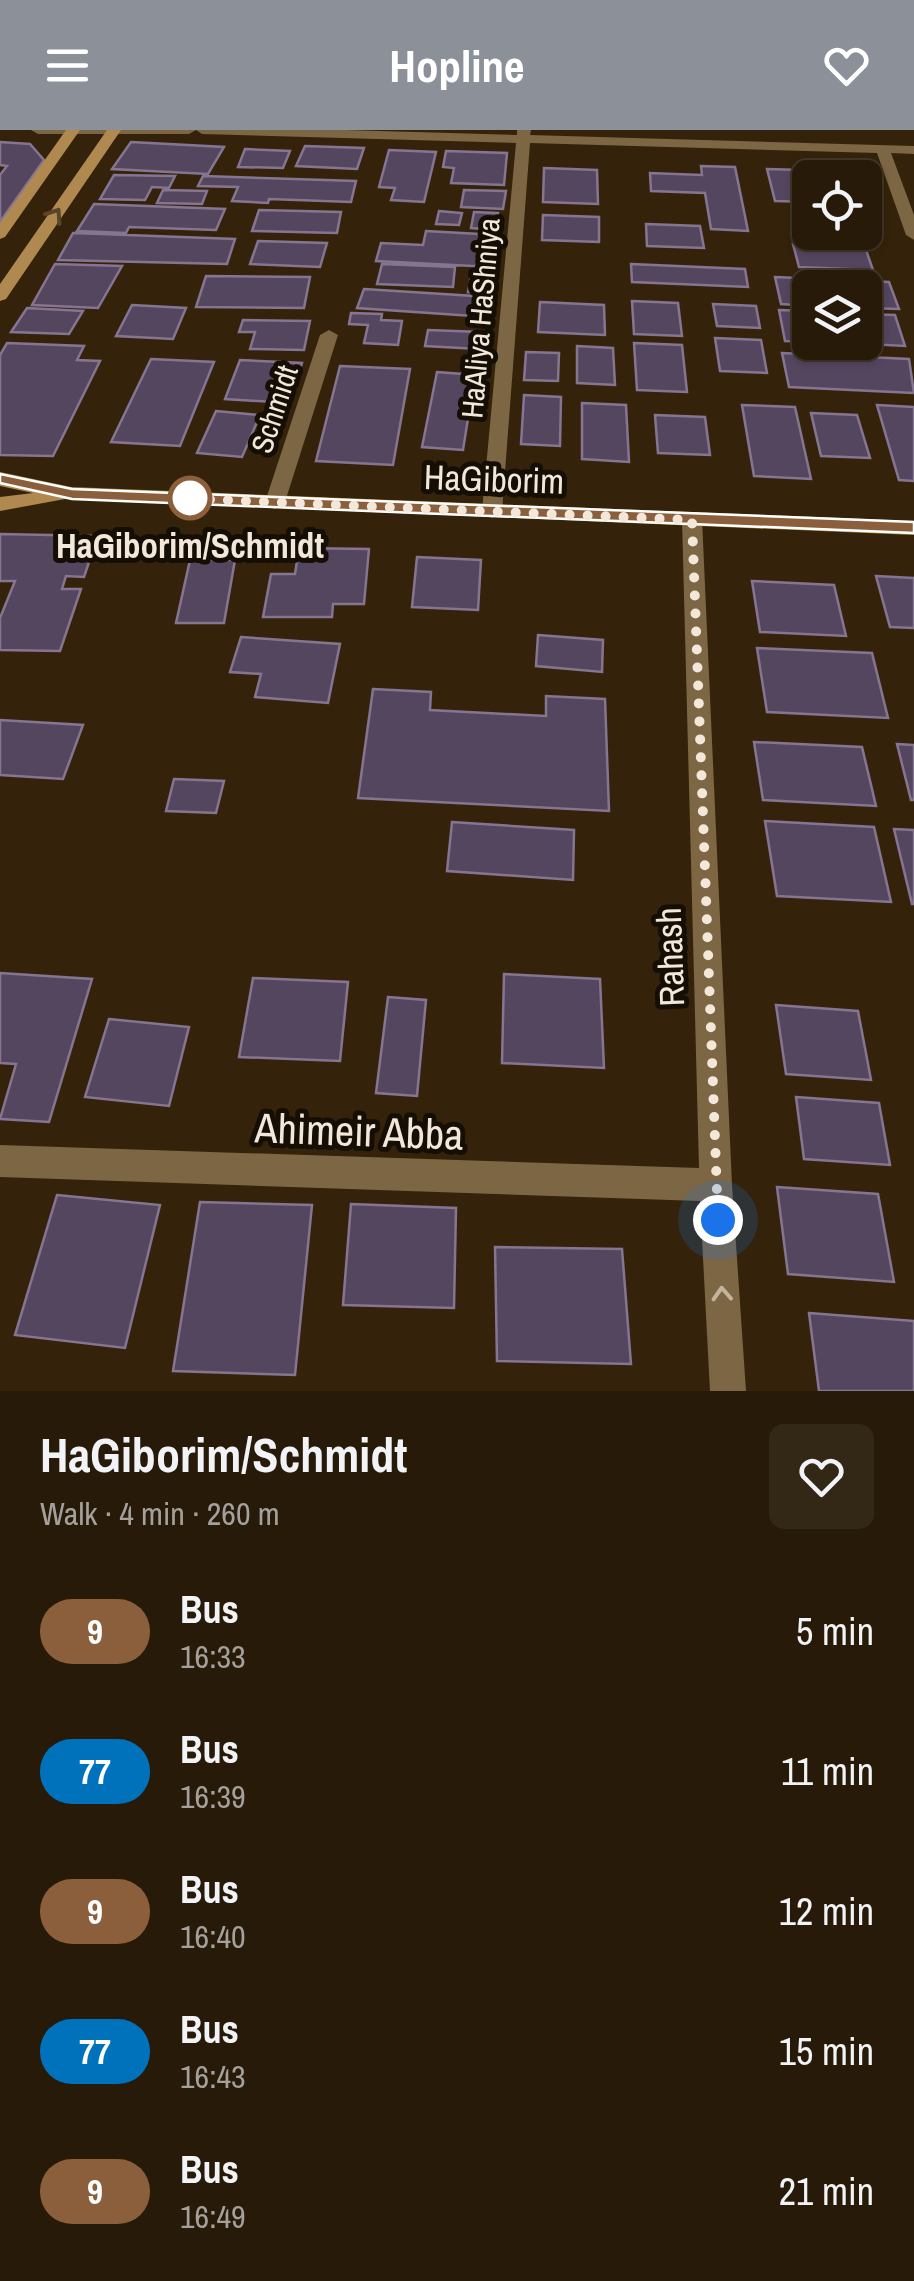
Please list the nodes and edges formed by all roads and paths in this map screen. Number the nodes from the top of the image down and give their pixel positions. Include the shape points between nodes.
1 (38, 130) edge
2 (73, 130) edge
3 (189, 130) edge
4 (202, 130) edge
5 (812, 130) edge
6 (113, 131) edge
7 (524, 134) edge
8 (818, 147) junction
9 (882, 149) junction
10 (914, 150) edge
11 (0, 234) edge
12 (914, 235) edge
13 (0, 296) edge
14 (330, 335) dead end
15 (0, 479) edge
16 (72, 494) junction
17 (275, 502) junction
18 (0, 504) edge
19 (492, 511) junction
20 (692, 520) junction
21 (914, 528) edge
22 (0, 1161) edge
23 (716, 1185) junction
24 (728, 1391) edge

1 - 2 street
2 - 6 street
2 - 11 street
3 - 6 street
4 - 7 street
5 - 8 street
13 -> 6 street
7 - 8 street
7 - 19 street, HaAliya HaShniya
8 - 9 street
9 - 10 street
9 - 12 street
14 - 17 street, Schmidt
15 - 16 street, HaGiborim
16 - 17 street, HaGiborim
16 - 18 street, HaGiborim
17 - 19 street, HaGiborim
19 - 20 street, HaGiborim
20 - 21 street, HaGiborim
20 - 23 street, Rahash
22 - 23 street, Ahimeir Abba
24 -> 23 street, Rahash

